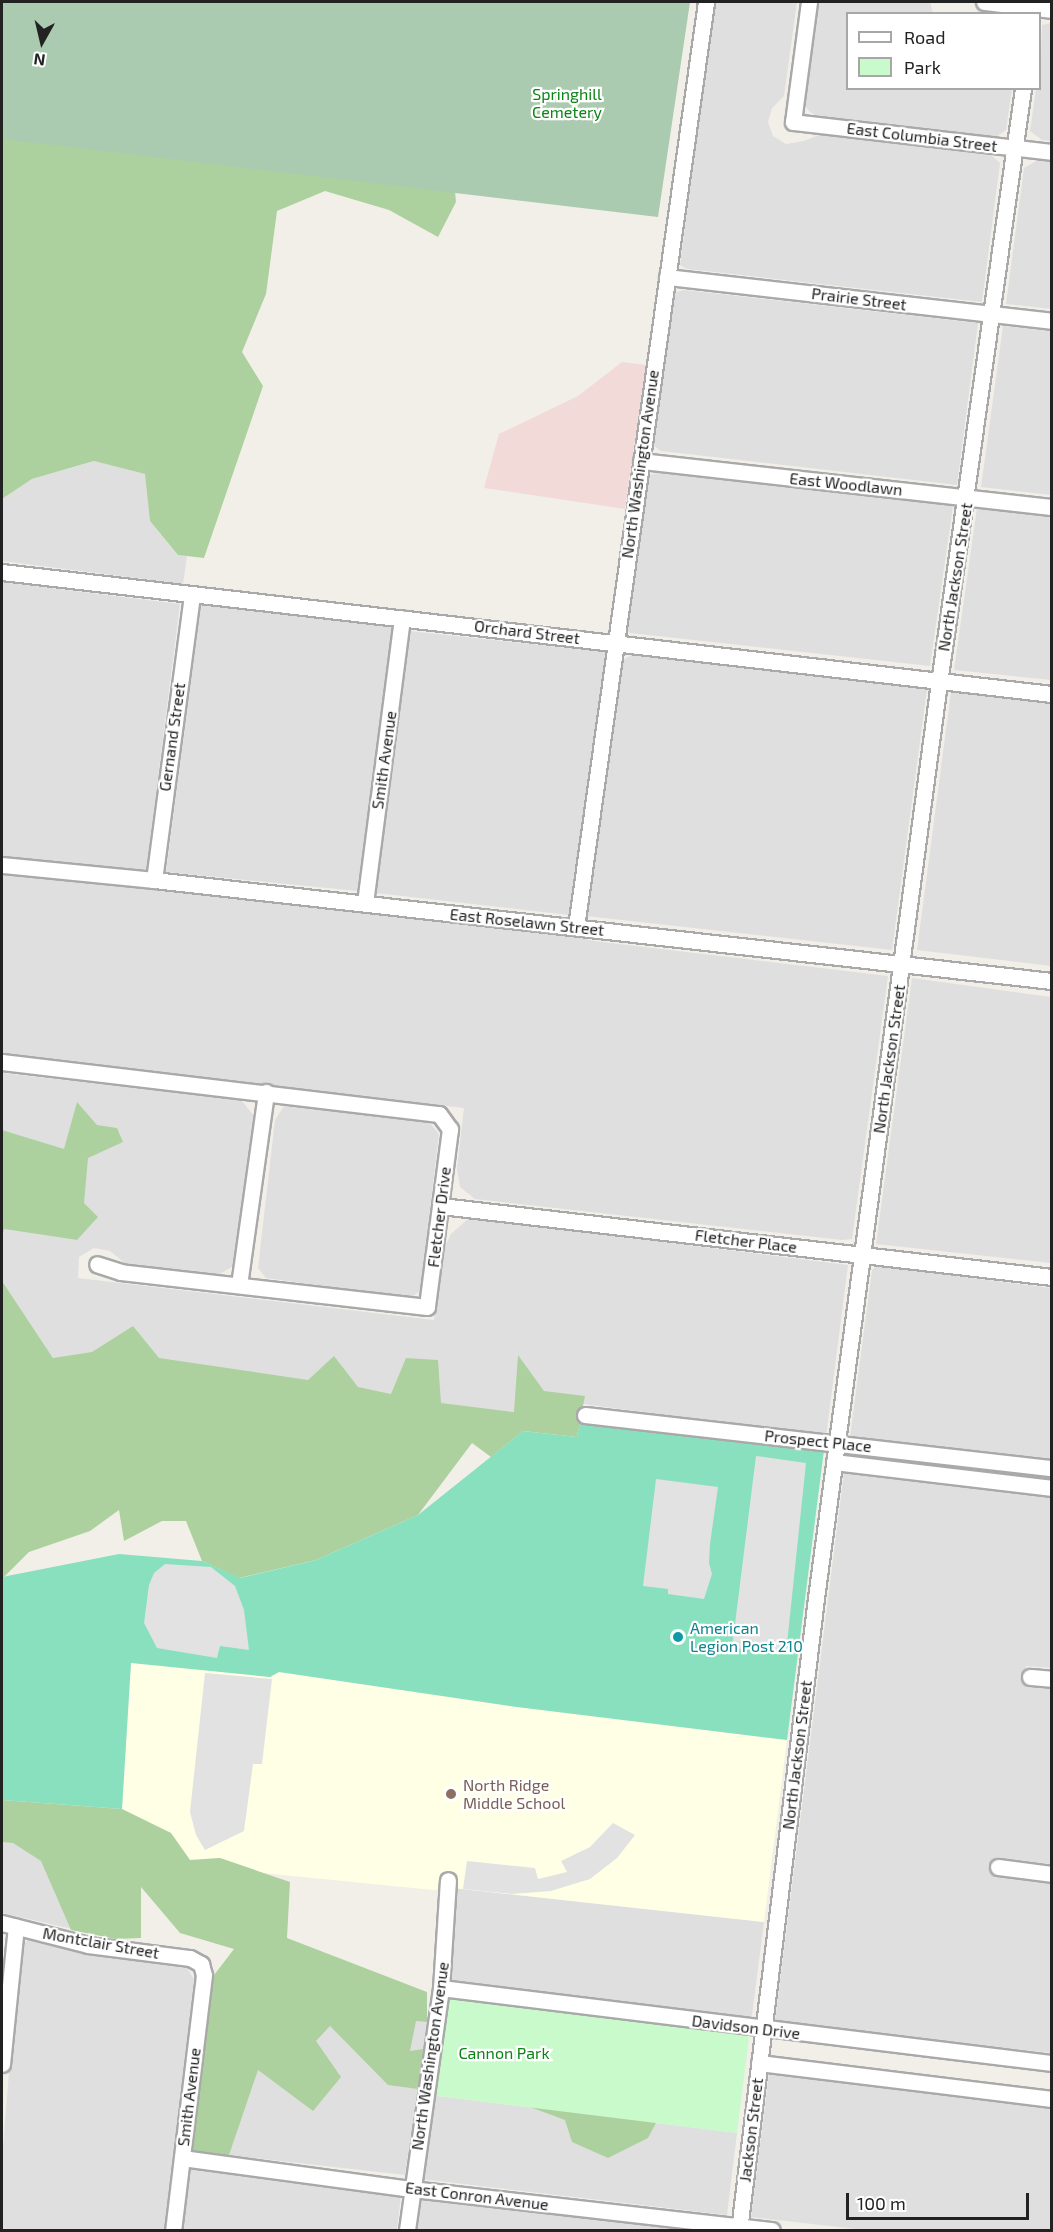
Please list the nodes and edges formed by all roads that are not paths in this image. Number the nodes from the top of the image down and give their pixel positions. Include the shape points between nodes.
1 (706, 2) edge
2 (809, 2) edge
3 (984, 2) edge
4 (1024, 7) edge
5 (1052, 10) edge
6 (1023, 90) edge
7 (1016, 148) junction
8 (1052, 152) edge
9 (667, 277) junction
10 (991, 314) junction
11 (1052, 321) edge
12 (641, 461) junction
13 (967, 497) junction
14 (1052, 507) edge
15 (2, 572) edge
16 (192, 595) junction
17 (402, 618) junction
18 (615, 643) junction
19 (939, 681) junction
20 (1052, 694) edge
21 (2, 865) edge
22 (154, 880) junction
23 (365, 903) junction
24 (576, 927) junction
25 (902, 964) junction
26 (1052, 981) edge
27 (2, 1062) edge
28 (266, 1092) junction
29 (441, 1206) junction
30 (863, 1255) junction
31 (97, 1264) dead end
32 (1052, 1277) edge
33 (239, 1285) junction
34 (585, 1415) dead end
35 (837, 1444) junction
36 (834, 1462) junction
37 (1052, 1468) edge
38 (1052, 1488) edge
39 (1030, 1677) dead end
40 (1052, 1680) edge
41 (998, 1867) dead end
42 (1052, 1874) edge
43 (448, 1880) dead end
44 (9, 1925) edge
45 (201, 1964) joint
46 (441, 1988) junction
47 (763, 2030) junction
48 (759, 2063) junction
49 (1052, 2063) edge
50 (2, 2064) edge
51 (1052, 2099) edge
52 (182, 2158) junction
53 (412, 2189) junction
54 (739, 2228) edge
55 (173, 2230) edge
56 (407, 2230) edge
57 (772, 2230) edge

1 - 9 street, North Washington Avenue
2 - 7 street, East Columbia Street via 794,122
3 - 4 street
4 - 5 street
6 - 7 street, North Jackson Street
7 - 8 street, East Columbia Street
7 - 10 street, North Jackson Street
9 - 10 street, Prairie Street
9 - 12 street, North Washington Avenue
10 - 11 street, Prairie Street
10 - 13 street, North Jackson Street
12 - 13 street, East Woodlawn
12 - 18 street, North Washington Avenue
13 - 14 street, East Woodlawn
13 - 19 street, North Jackson Street
15 - 16 street, Orchard Street
16 - 17 street, Orchard Street
16 - 22 street, Gernand Street
17 - 18 street, Orchard Street
17 - 23 street, Smith Avenue
18 - 19 street, Orchard Street
18 - 24 street, North Washington Avenue
19 - 20 street, Orchard Street
19 - 25 street, North Jackson Street
21 - 22 street, East Roselawn Street
22 - 23 street, East Roselawn Street
23 - 24 street, East Roselawn Street
24 - 25 street, East Roselawn Street
25 - 26 street, East Roselawn Street
25 - 30 street, North Jackson Street
27 - 28 street, Fletcher Drive
28 - 29 street, Fletcher Drive via 439,1114 450,1129
28 - 33 street
29 - 30 street, Fletcher Place
29 - 33 street, Fletcher Drive via 427,1307
30 - 32 street, Fletcher Place
30 - 35 street, North Jackson Street
31 - 33 street, Fletcher Drive via 121,1272
34 - 35 street, Prospect Place
35 - 36 street, North Jackson Street
35 - 37 street, Prospect Place
36 - 38 street, Prospect Place
36 - 47 street, North Jackson Street
39 - 40 street
41 - 42 street
43 - 46 street, North Washington Avenue
44 - 45 street, Montclair Street via 88,1945 190,1958
44 - 50 street
45 - 52 street, Smith Avenue via 204,1975
46 - 47 street, Davidson Drive
46 - 53 street, North Washington Avenue
47 - 48 street, Jackson Street
47 - 49 street, Davidson Drive
48 - 51 street, Davidson Drive
48 - 54 street, Jackson Street
52 - 53 street, East Conron Avenue
52 - 55 street, Smith Avenue
53 - 54 street, East Conron Avenue
53 - 56 street, North Washington Avenue
54 - 57 street, East Conron Avenue

